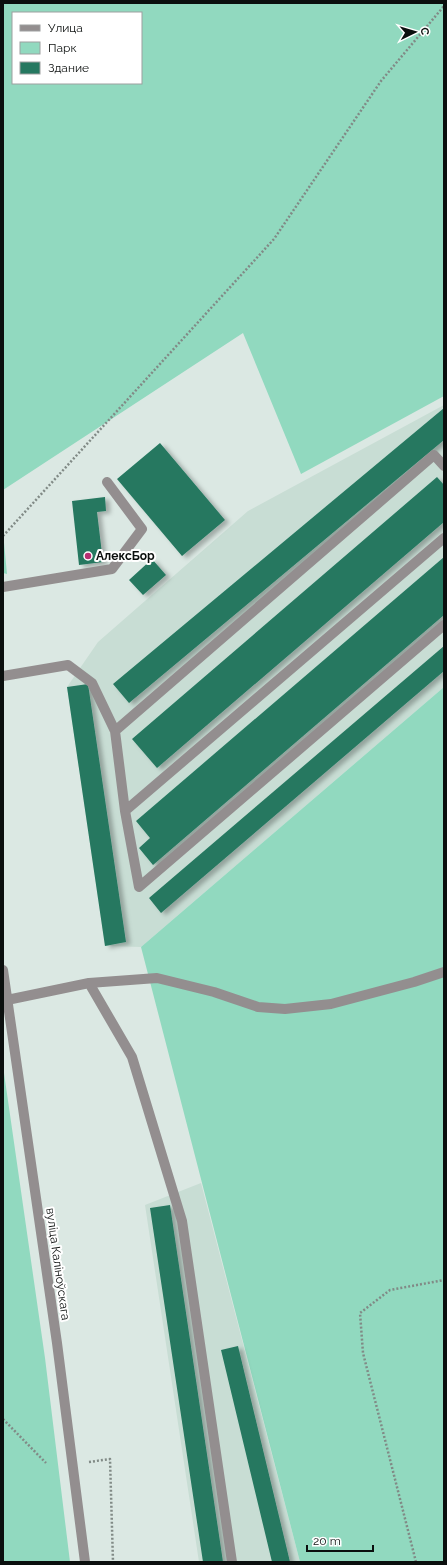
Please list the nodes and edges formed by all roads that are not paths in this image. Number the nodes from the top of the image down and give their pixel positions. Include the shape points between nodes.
1 (444, 466) edge
2 (107, 482) dead end
3 (444, 538) edge
4 (3, 587) edge
5 (444, 625) edge
6 (3, 676) edge
7 (115, 731) junction
8 (125, 811) junction
9 (3, 970) edge
10 (444, 972) edge
11 (89, 983) junction
12 (7, 1000) junction
13 (85, 1562) edge
14 (232, 1562) edge

1 - 7 street via 434,455
2 - 4 street via 142,529 112,569
3 - 8 street
5 - 8 street via 139,887
6 - 7 street via 68,665 92,683
7 - 8 street
9 - 12 street, вуліца Каліноўскага
10 - 11 street via 331,1004 285,1009 258,1007 214,992 157,978
11 - 12 street
11 - 14 street via 132,1057 182,1220
12 - 13 street, вуліца Каліноўскага

